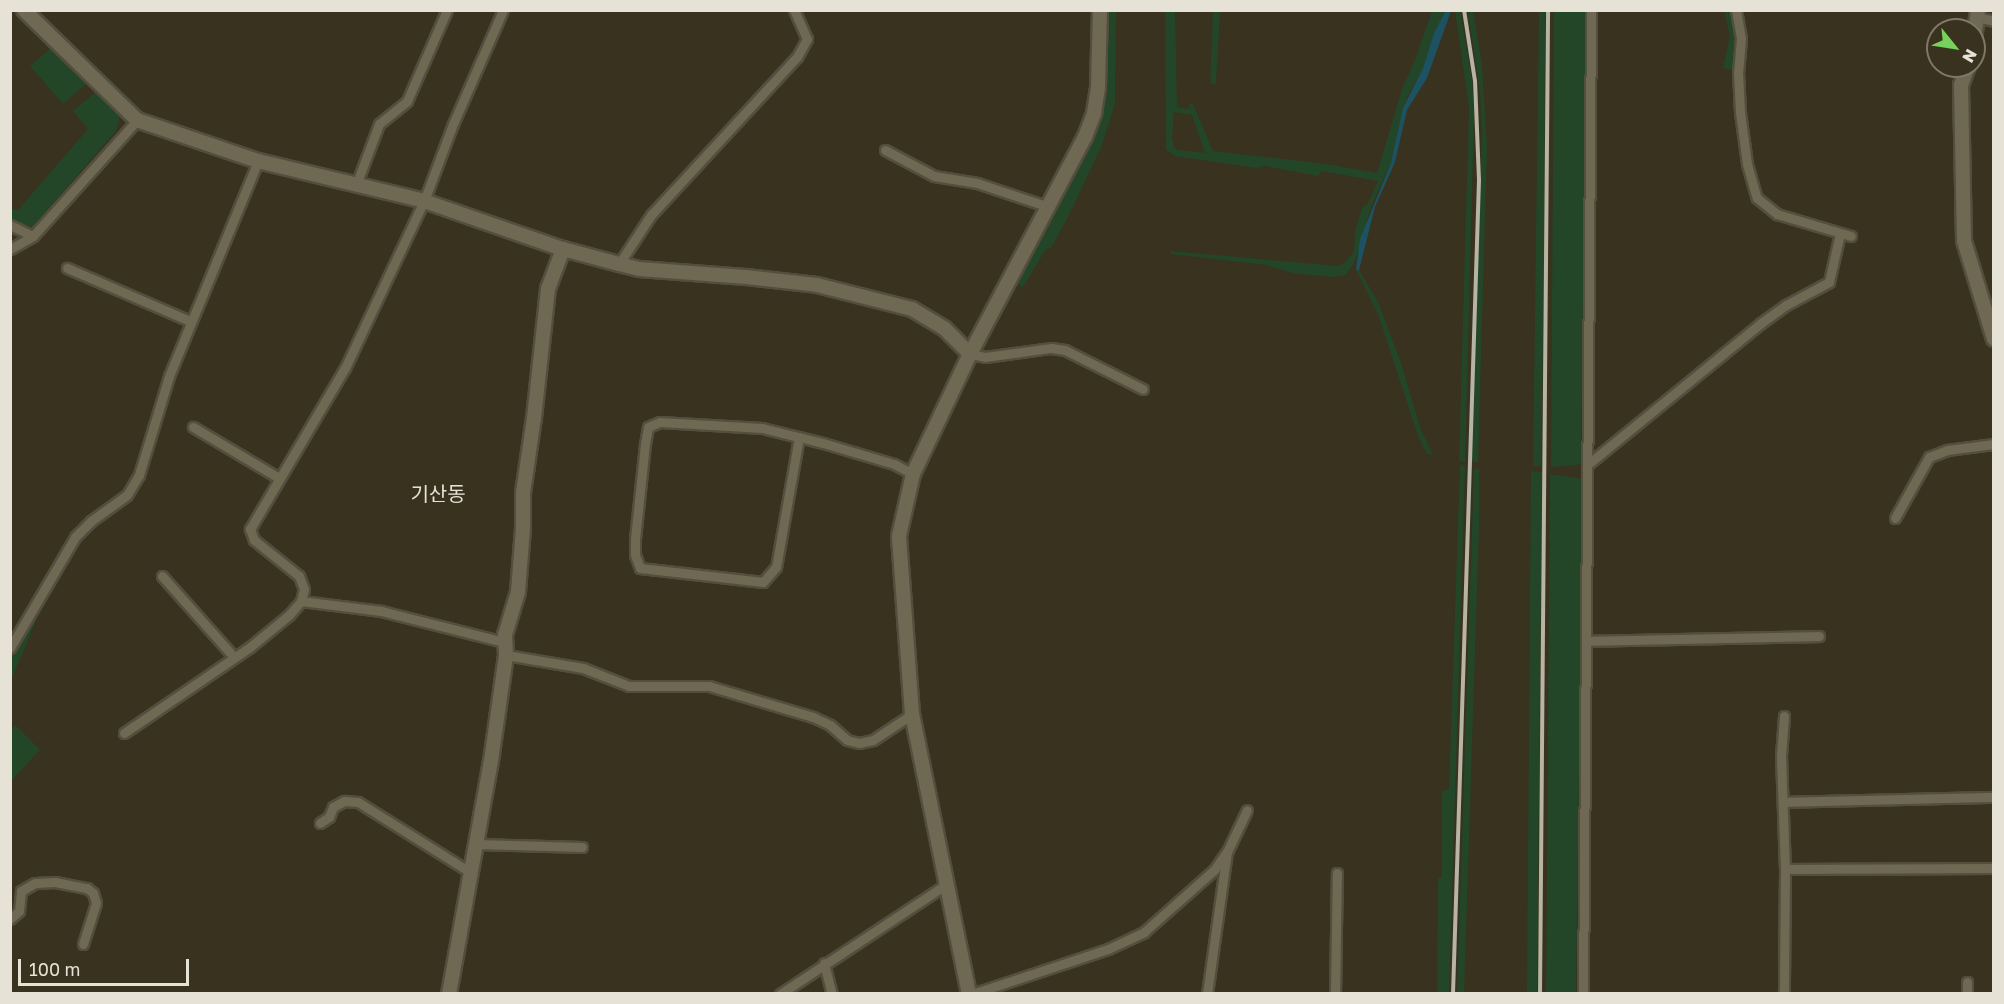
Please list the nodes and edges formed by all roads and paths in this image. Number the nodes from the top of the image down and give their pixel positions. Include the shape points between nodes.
1 (24, 10) edge
2 (447, 10) edge
3 (503, 10) edge
4 (794, 10) edge
5 (1100, 10) edge
6 (1591, 10) edge
7 (1736, 10) edge
8 (1977, 14) edge
9 (1994, 21) edge
10 (1964, 78) edge
11 (137, 120) junction
12 (885, 150) dead end
13 (258, 161) junction
14 (356, 185) junction
15 (424, 201) junction
16 (1049, 207) junction
17 (10, 225) edge
18 (1840, 233) junction
19 (33, 236) junction
20 (1851, 236) dead end
21 (10, 249) edge
22 (563, 249) junction
23 (619, 264) junction
24 (67, 268) dead end
25 (190, 321) junction
26 (1994, 339) edge
27 (970, 354) junction
28 (1143, 389) dead end
29 (194, 427) dead end
30 (799, 437) junction
31 (1994, 444) edge
32 (1587, 465) junction
33 (914, 474) junction
34 (279, 478) junction
35 (1895, 518) dead end
36 (162, 576) dead end
37 (301, 601) junction
38 (1818, 636) dead end
39 (1586, 641) junction
40 (10, 648) edge
41 (505, 649) junction
42 (233, 656) junction
43 (912, 714) junction
44 (1784, 716) dead end
45 (124, 733) dead end
46 (1994, 797) edge
47 (1783, 802) junction
48 (1247, 810) dead end
49 (320, 823) dead end
50 (477, 843) junction
51 (582, 847) dead end
52 (1228, 850) junction
53 (1994, 868) edge
54 (1785, 869) junction
55 (470, 872) junction
56 (1337, 873) dead end
57 (945, 885) junction
58 (10, 919) edge
59 (83, 944) dead end
60 (824, 963) junction
61 (1967, 982) dead end
62 (449, 993) edge
63 (780, 993) edge
64 (832, 993) edge
65 (970, 993) edge
66 (1207, 993) edge
67 (1335, 993) edge
68 (1583, 993) edge
69 (1784, 993) edge
70 (1967, 993) edge

1 - 11 street
2 - 14 street via 407,101 379,124
3 - 15 street
4 - 23 street via 807,39 796,57 651,215
5 - 16 street via 1094,113
6 - 32 street
7 - 18 street via 1741,39 1740,112 1752,187 1763,205 1777,214
8 - 9 street
10 - 26 street via 1964,241
11 - 13 street
11 - 19 street
12 - 16 street via 934,176 977,183
13 - 14 street
13 - 25 street
14 - 15 street
15 - 22 street
15 - 34 street via 345,368
16 - 27 street
17 - 19 street
18 - 20 street
18 - 32 street via 1829,282 1761,323
19 - 21 street
22 - 23 street
22 - 41 street via 548,289 523,493 518,592
23 - 27 street via 817,285 902,306 944,328
24 - 25 street
25 - 40 street via 139,475 127,495 91,520 75,537
27 - 28 street via 985,357 1051,348
27 - 33 street
29 - 34 street
30 - 30 street via 776,567 763,582 640,568 635,539 648,427 660,422 696,423
30 - 33 street via 894,464
31 - 35 street via 1947,450 1929,457
32 - 39 street
33 - 43 street via 899,536
34 - 37 street via 250,529 254,540 299,576 304,589
36 - 42 street
37 - 41 street via 381,611
37 - 42 street via 250,647
38 - 39 street
39 - 68 street
41 - 43 street via 583,668 629,686 709,686 813,717 847,740 859,743 873,740
41 - 50 street
42 - 45 street
43 - 57 street
44 - 47 street
46 - 47 street
47 - 54 street
48 - 52 street
49 - 55 street via 329,817 333,807 344,801 358,802
50 - 51 street
50 - 55 street
52 - 65 street via 1214,870 1144,932 1108,949
52 - 66 street
53 - 54 street
54 - 69 street
55 - 62 street
56 - 67 street
57 - 60 street
57 - 65 street
58 - 59 street via 19,911 21,891 34,883 87,888 96,903
60 - 63 street
60 - 64 street
61 - 70 street

